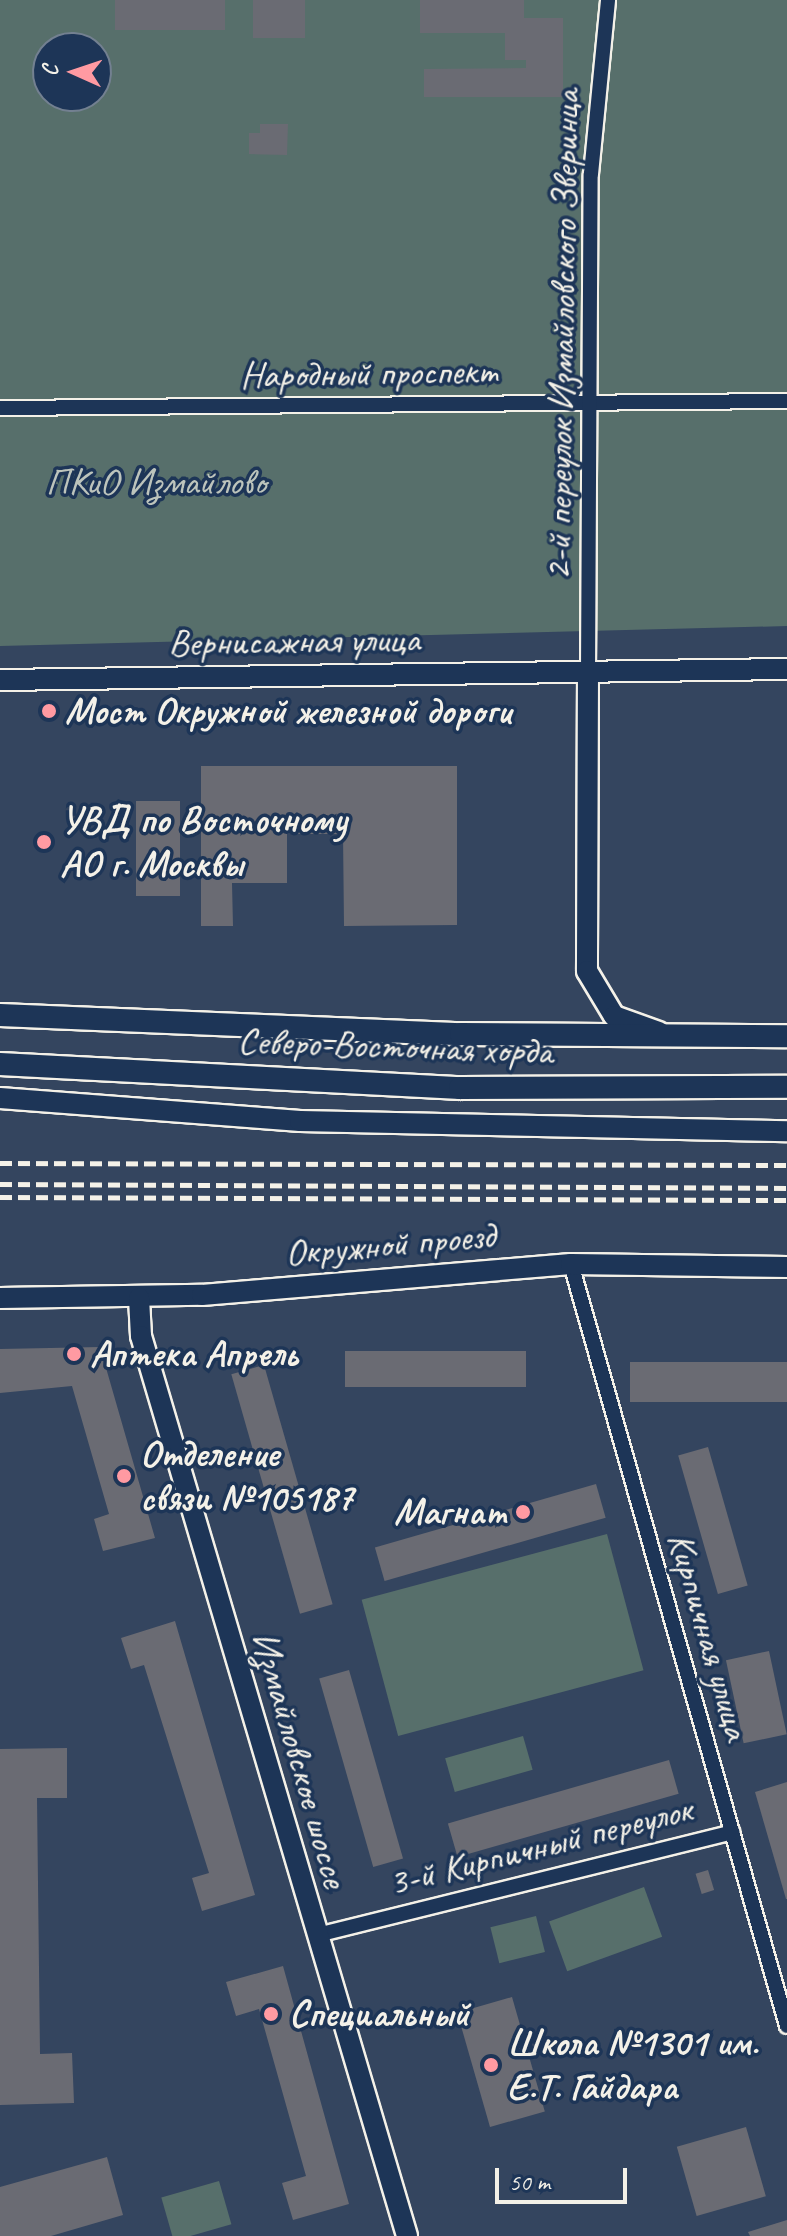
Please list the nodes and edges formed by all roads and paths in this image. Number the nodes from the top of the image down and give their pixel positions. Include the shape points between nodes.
1 (608, 0) edge
2 (787, 401) edge
3 (587, 403) junction
4 (0, 408) edge
5 (787, 669) edge
6 (588, 672) junction
7 (0, 680) edge
8 (0, 1015) edge
9 (787, 1036) edge
10 (685, 1040) junction
11 (0, 1064) edge
12 (787, 1087) edge
13 (0, 1098) edge
14 (787, 1131) edge
15 (571, 1264) junction
16 (787, 1267) edge
17 (0, 1298) edge
18 (139, 1298) junction
19 (732, 1832) junction
20 (317, 1935) junction
21 (787, 2026) edge
22 (407, 2236) edge

1 - 3 street, 2-й переулок Измайловского Зверинца via 591,174
2 - 3 street, Народный проспект
3 - 4 street, Народный проспект
3 - 6 street, 2-й переулок Измайловского Зверинца
5 - 6 main road, Вернисажная улица
6 - 7 main road, Вернисажная улица
6 - 10 main road via 587,971 614,1016
8 - 10 main road, Северо-Восточная хорда
9 - 10 main road, Северо-Восточная хорда
11 - 12 main road, Северо-Восточная хорда via 460,1088
13 - 14 main road via 300,1121
15 - 16 main road, Окружной проезд
15 - 18 main road, Окружной проезд
15 - 19 street, Кирпичная улица
17 - 18 main road, Окружной проезд
18 - 20 main road, Измайловское шоссе via 141,1336
19 - 20 street, 3-й Кирпичный переулок
19 - 21 street, Кирпичная улица
20 - 22 main road, Измайловское шоссе

